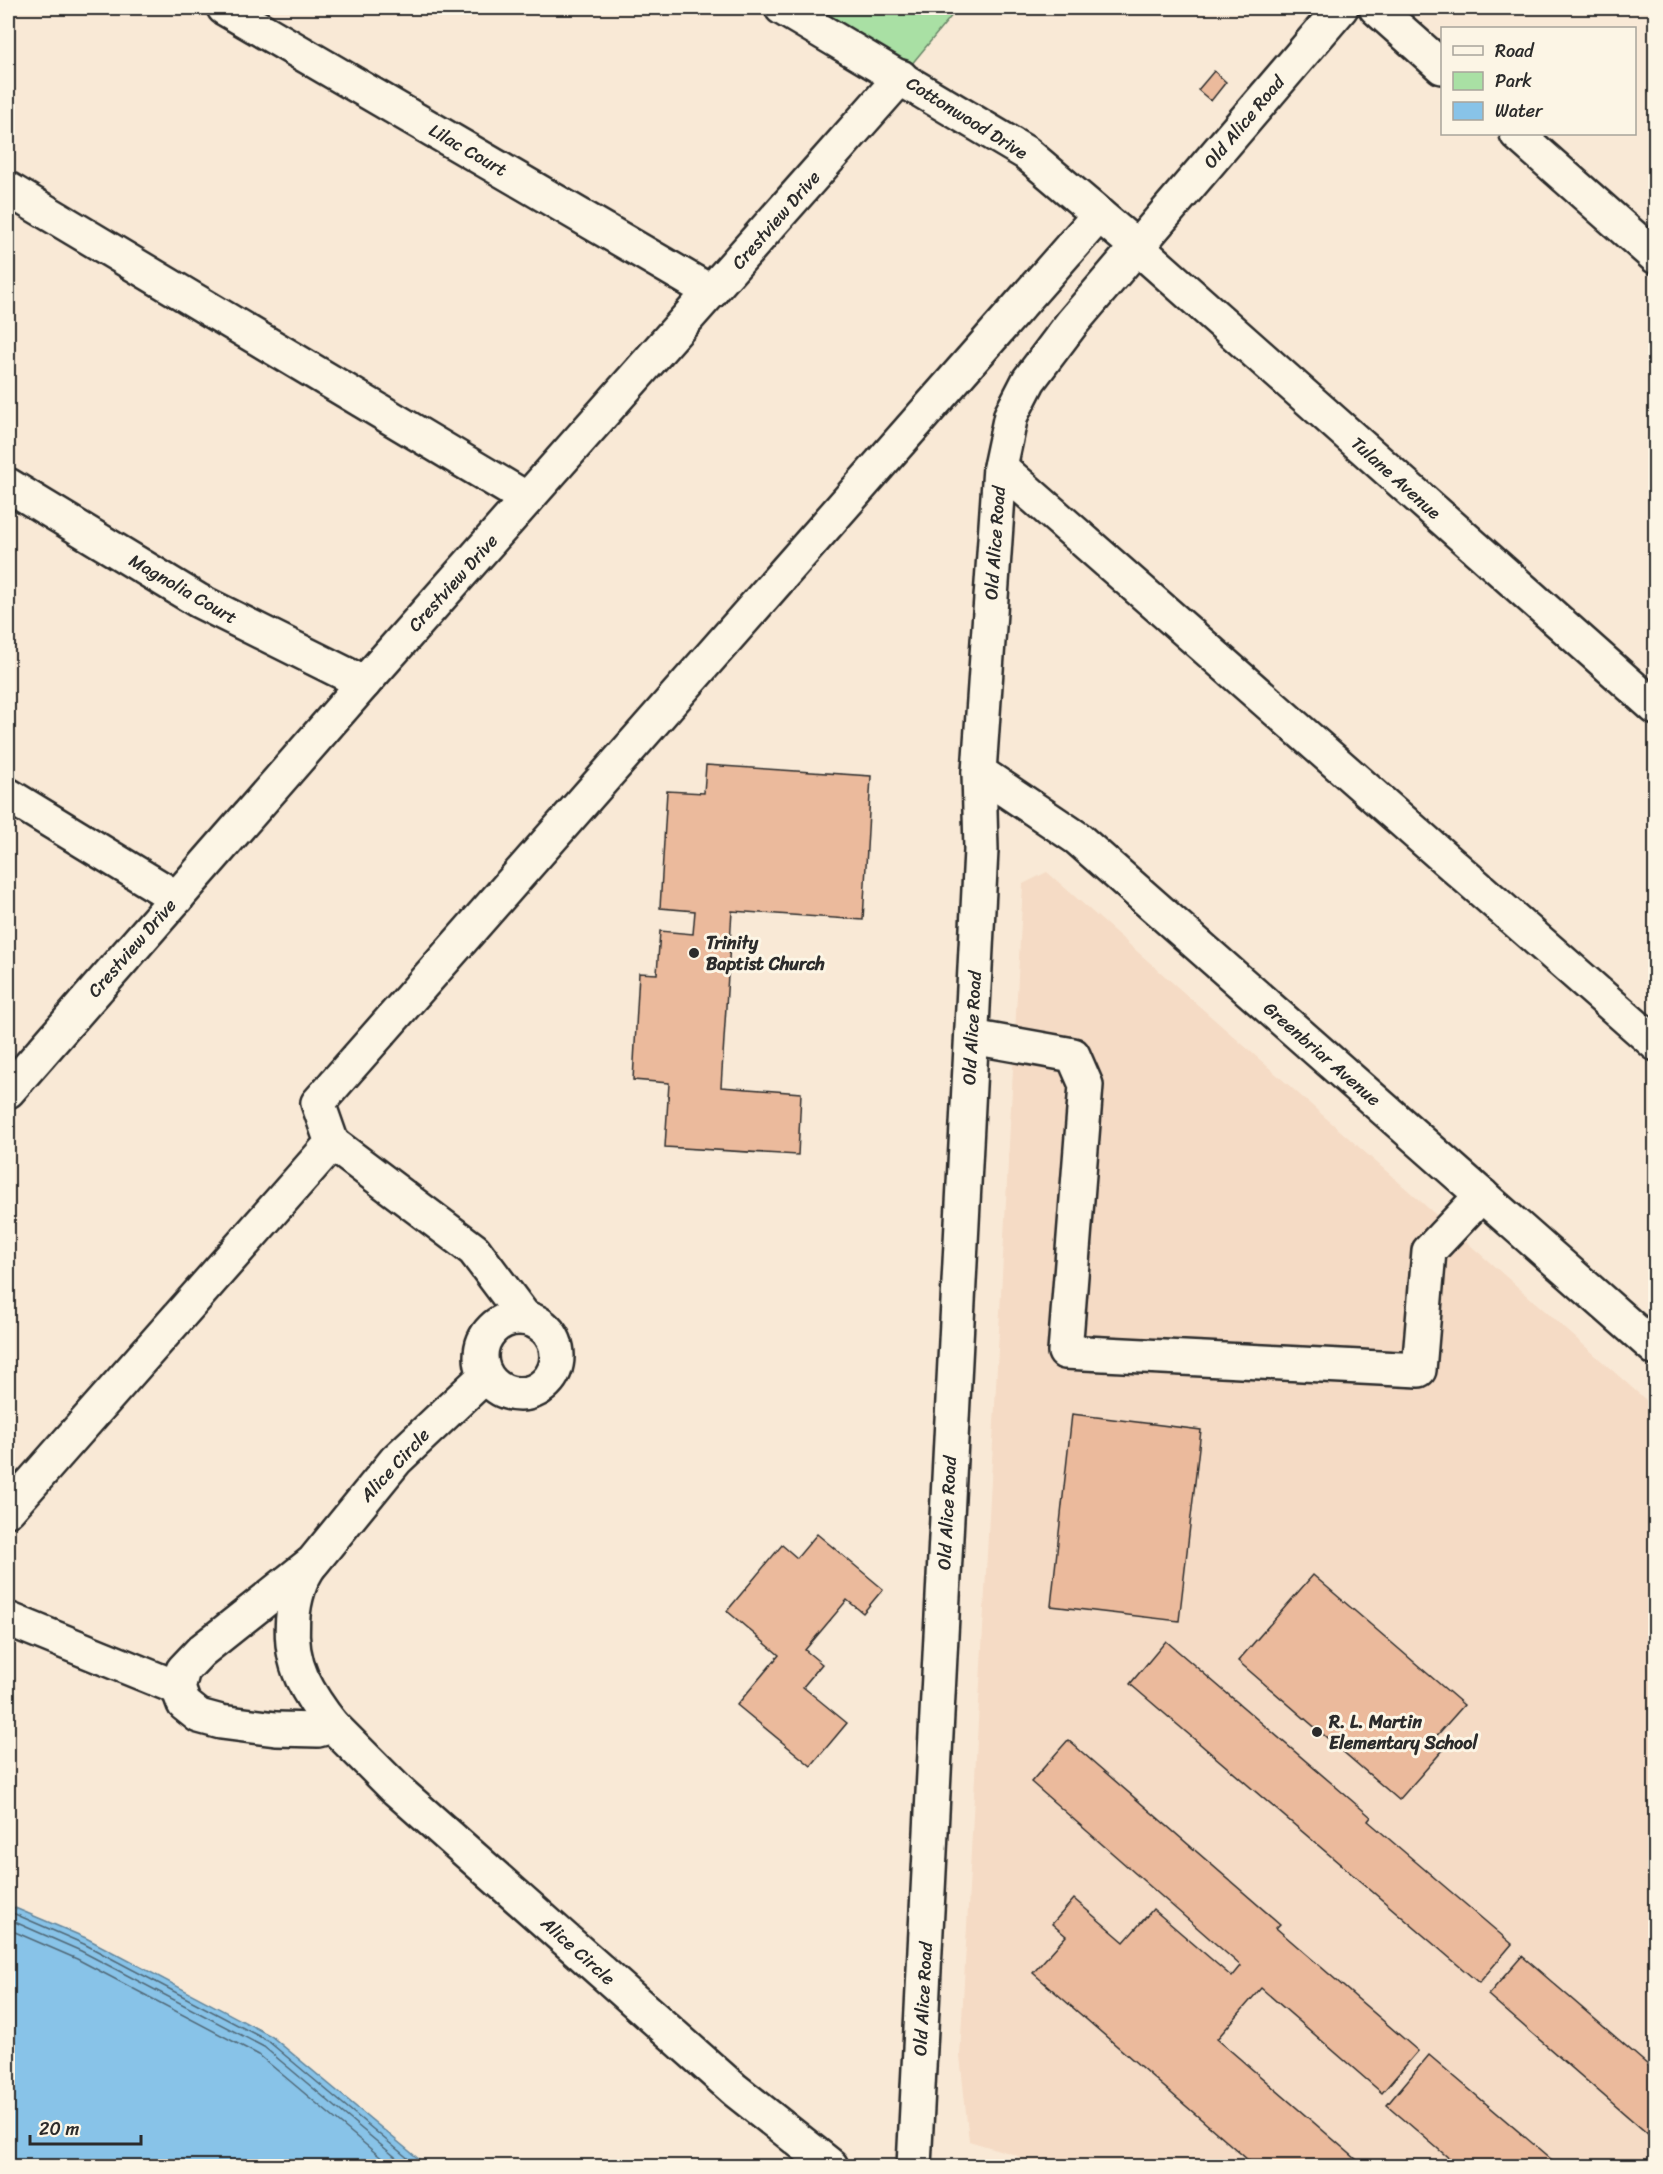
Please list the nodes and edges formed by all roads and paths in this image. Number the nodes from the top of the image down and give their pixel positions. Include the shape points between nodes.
1 (224, 8) edge
2 (782, 8) edge
3 (1341, 8) edge
4 (1376, 8) edge
5 (1441, 65) edge
6 (901, 77) junction
7 (1518, 135) edge
8 (8, 189) edge
9 (1099, 215) junction
10 (1137, 247) junction
11 (1656, 257) edge
12 (711, 292) junction
13 (1000, 467) junction
14 (8, 485) edge
15 (527, 499) junction
16 (364, 683) junction
17 (1656, 708) edge
18 (980, 772) junction
19 (8, 795) edge
20 (177, 898) junction
21 (972, 1037) junction
22 (1656, 1044) edge
23 (8, 1090) edge
24 (332, 1143) junction
25 (1482, 1195) junction
26 (525, 1318) junction
27 (1656, 1349) edge
28 (485, 1376) junction
29 (8, 1510) edge
30 (314, 1562) junction
31 (8, 1619) edge
32 (178, 1688) junction
33 (333, 1726) junction
34 (831, 2166) edge
35 (915, 2166) edge

1 - 12 street, Lilac Court
2 - 6 street, Cottonwood Drive
3 - 10 street, Old Alice Road
4 - 5 street
6 - 9 street, Cottonwood Drive via 1026,153
6 - 12 street, Crestview Drive
7 - 11 street
8 - 15 street
9 - 10 street, Cottonwood Drive
9 - 24 street via 318,1103
10 - 13 street, Old Alice Road via 1029,380 1011,415
10 - 17 street, Tulane Avenue
12 - 15 street, Crestview Drive
13 - 18 street, Old Alice Road
13 - 22 street
14 - 16 street, Magnolia Court via 199,601
15 - 16 street, Crestview Drive
16 - 20 street, Crestview Drive
18 - 21 street, Old Alice Road via 981,850
18 - 25 street, Greenbriar Avenue via 1077,838
19 - 20 street
20 - 23 street, Crestview Drive
21 - 25 street via 1073,1055 1086,1085 1065,1353 1419,1370 1429,1251
21 - 35 street, Old Alice Road
24 - 26 street via 474,1251
24 - 29 street
25 - 27 street, Greenbriar Avenue
26 - 28 street via 503,1320 486,1334 480,1355
26 - 28 street via 545,1328 556,1346 556,1368 543,1386 523,1395 502,1391
28 - 30 street, Alice Circle via 371,1487
30 - 32 street, Alice Circle via 201,1651 183,1670
30 - 33 street, Alice Circle via 305,1573 294,1608 293,1645 302,1677
31 - 32 street
32 - 33 street via 184,1704 199,1716 221,1722 297,1730
33 - 34 street, Alice Circle via 397,1790 735,2090

